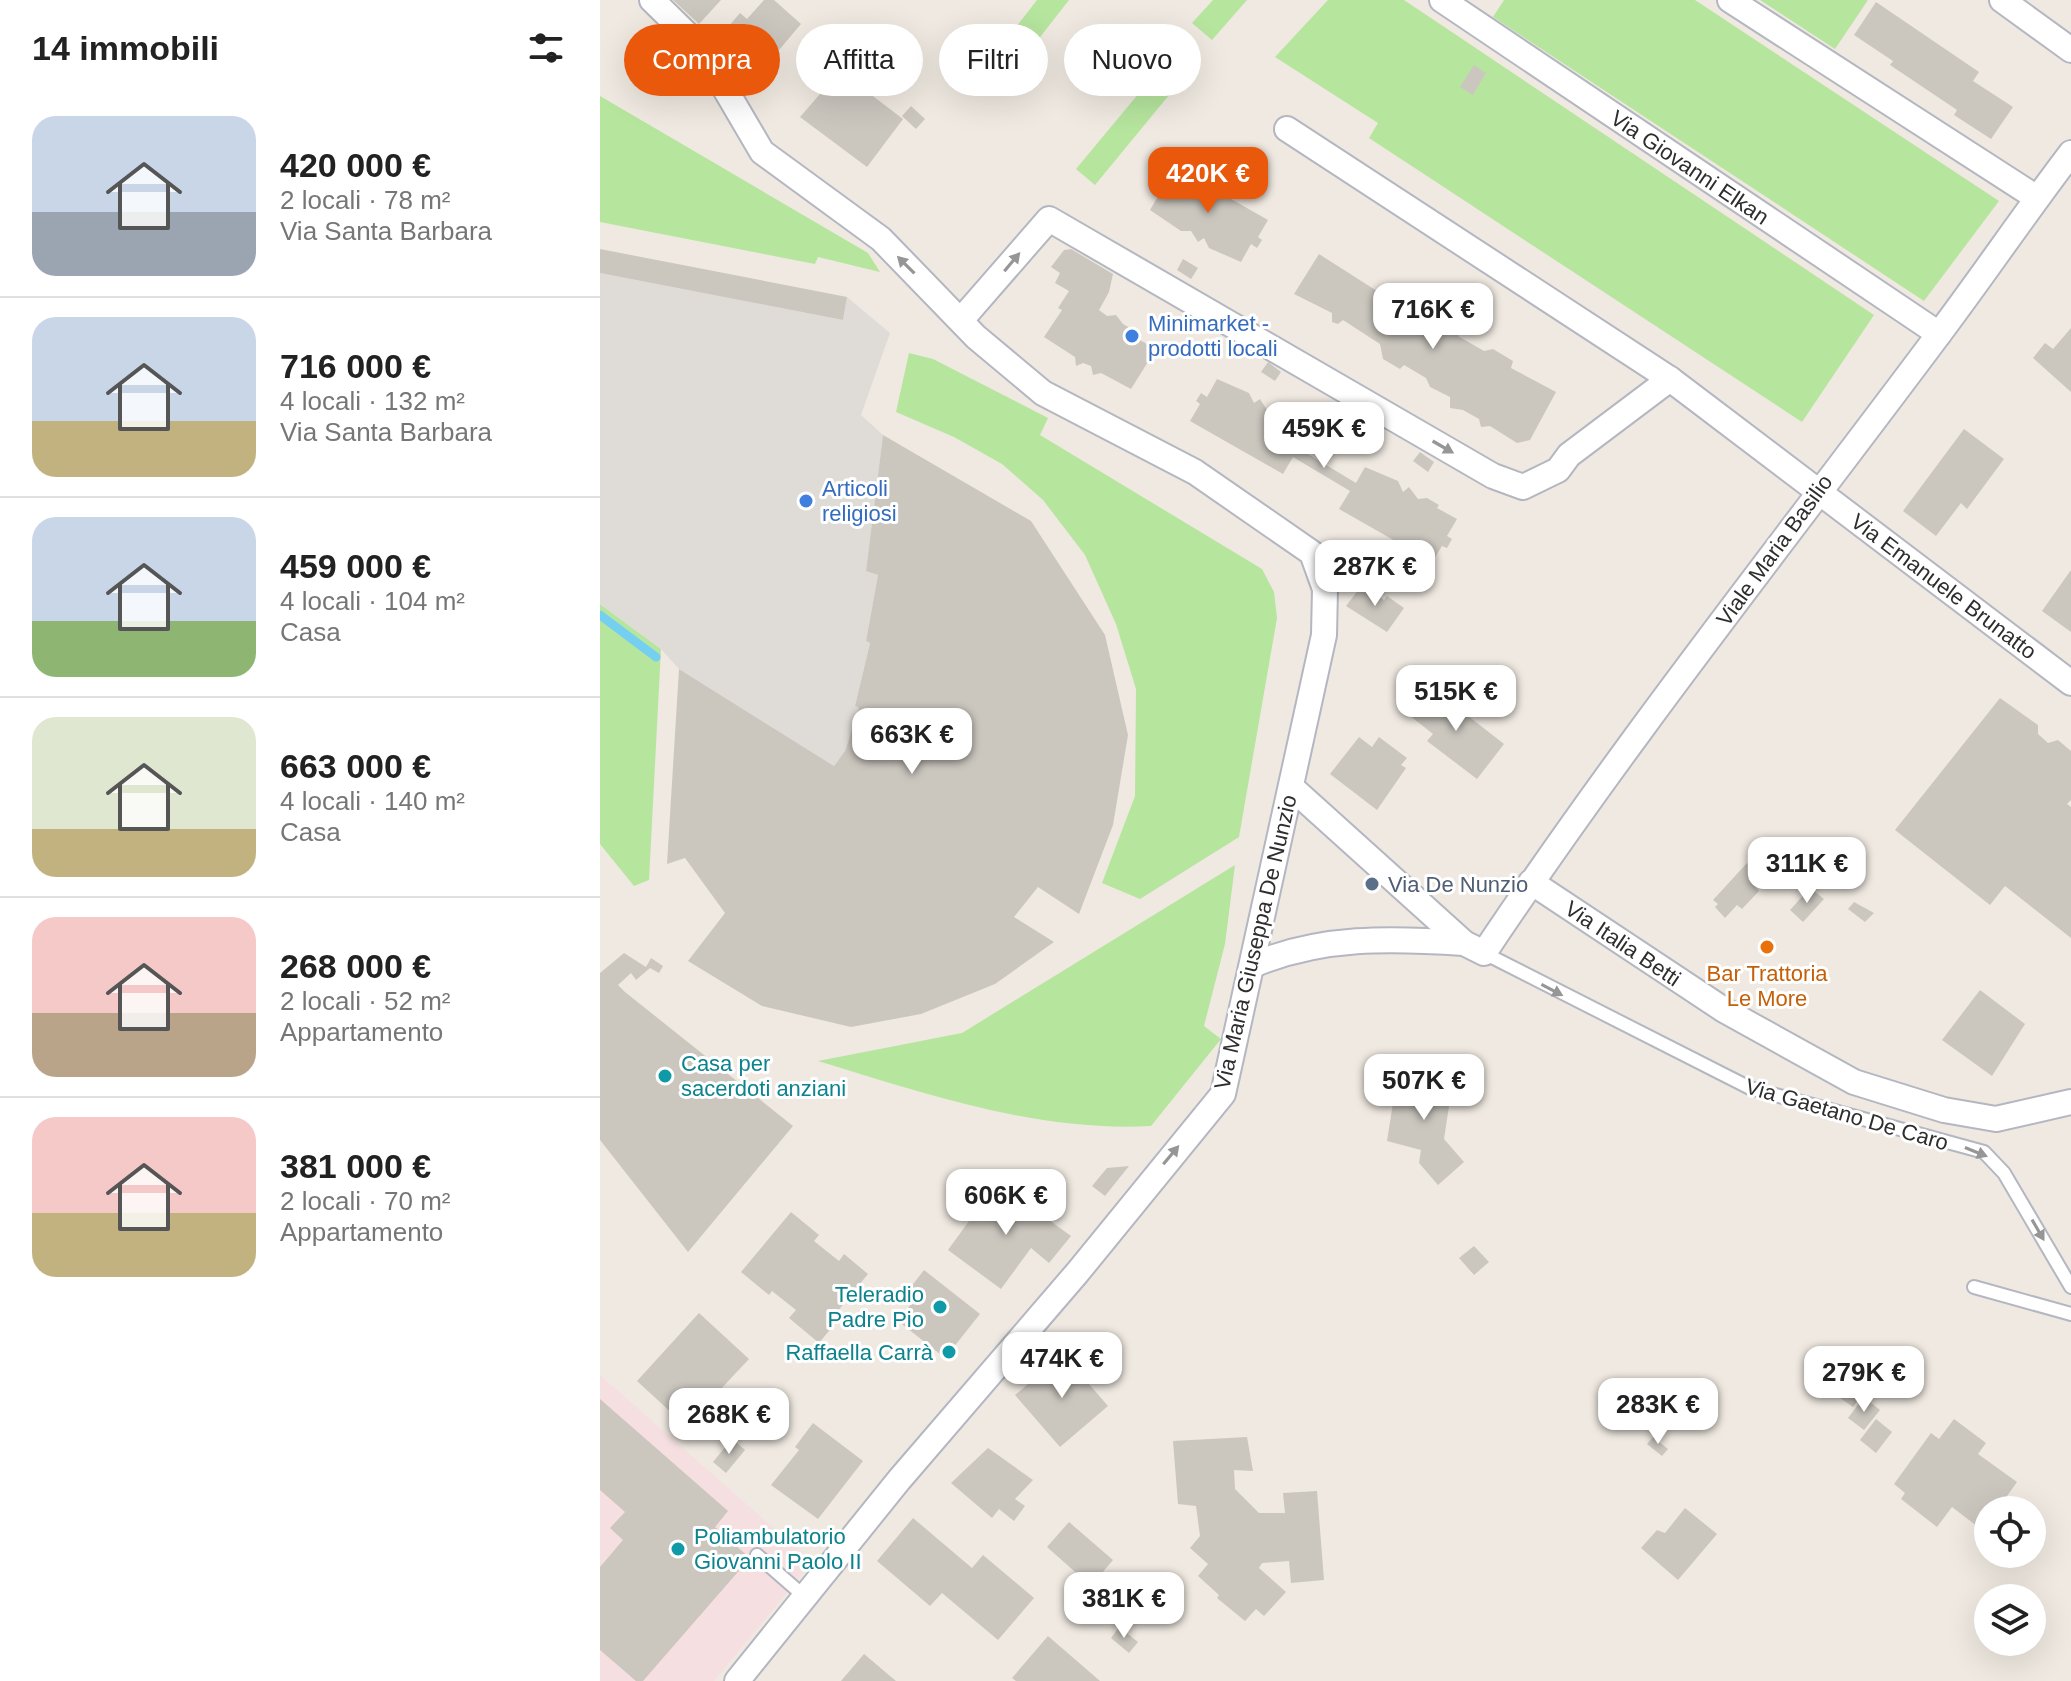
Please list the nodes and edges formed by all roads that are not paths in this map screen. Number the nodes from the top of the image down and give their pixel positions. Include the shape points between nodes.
1 (652, 0) edge
2 (1442, 0) edge
3 (1730, 0) edge
4 (2002, 0) edge
5 (2071, 50) edge
6 (1287, 129) dead end
7 (2071, 153) edge
8 (2037, 198) junction
9 (961, 320) junction
10 (1939, 334) junction
11 (1670, 379) junction
12 (1817, 490) junction
13 (2071, 683) edge
14 (1291, 787) junction
15 (1531, 882) junction
16 (1474, 948) junction
17 (1253, 965) junction
18 (2071, 1102) edge
19 (1974, 1287) dead end
20 (2071, 1287) edge
21 (2071, 1314) edge
22 (757, 1555) dead end
23 (804, 1596) junction
24 (737, 1681) edge

9 -> 1 street, Via Maria Giuseppa De Nunzio via 881,239 762,152 701,48
2 - 10 street, Via Giovanni Elkan
3 - 8 street
4 - 5 street
6 - 11 street, Via Emanuele Brunatto
7 - 8 street, Viale Maria Basilio
8 - 10 street, Viale Maria Basilio
9 -> 11 street via 1049,219 1493,476 1523,487 1558,470 1569,455
9 - 14 street, Via Maria Giuseppa De Nunzio via 1043,393 1195,472 1312,553 1325,589 1324,635
10 - 12 street, Viale Maria Basilio
11 - 12 street, Via Emanuele Brunatto
12 - 13 street, Via Emanuele Brunatto
12 - 15 street, Viale Maria Basilio
14 - 16 street
14 - 17 street, Via Maria Giuseppa De Nunzio
15 - 16 street, Viale Maria Basilio
15 - 18 street, Via Italia Betti via 1724,1010 1854,1082 1944,1110 1996,1119
16 - 17 street via 1380,937 1286,951
16 -> 20 lane, Via Gaetano De Caro via 1750,1088 1984,1152 2004,1173
23 -> 17 street, Via Maria Giuseppa De Nunzio via 1223,1094
19 - 21 lane
22 - 23 lane
23 - 24 street, Via Maria Giuseppa De Nunzio

